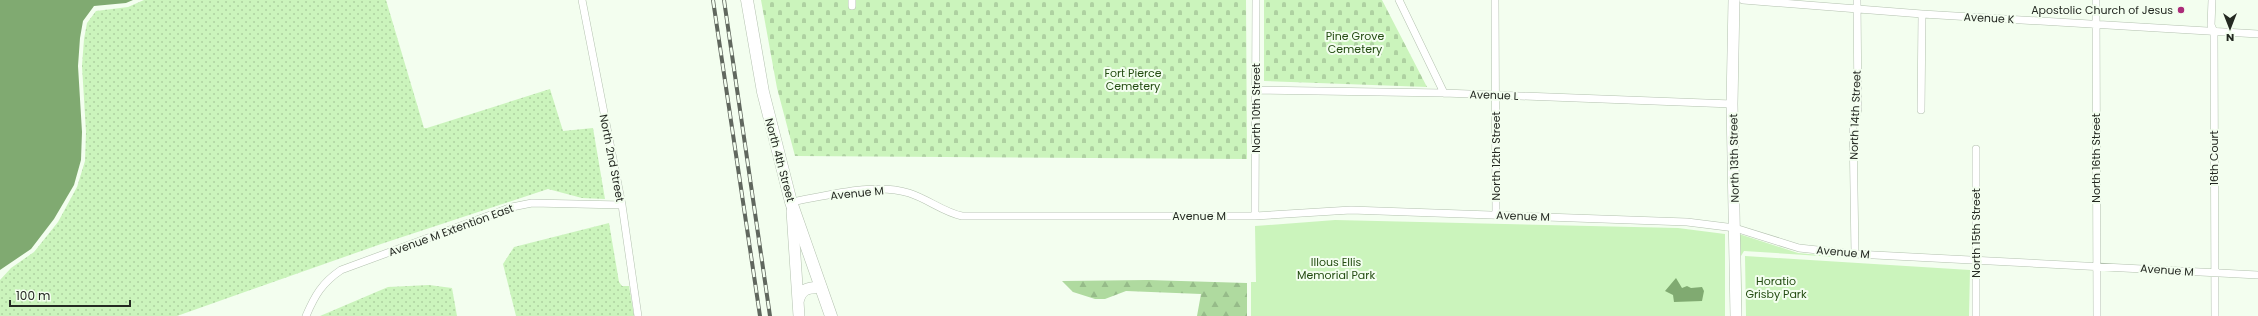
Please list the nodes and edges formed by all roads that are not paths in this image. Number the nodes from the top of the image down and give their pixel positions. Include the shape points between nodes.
1 (582, 0) edge
2 (746, 0) edge
3 (1256, 0) edge
4 (1399, 0) edge
5 (1495, 0) edge
6 (1734, 0) edge
7 (1743, 0) edge
8 (1857, 0) edge
9 (2096, 0) edge
10 (2212, 0) edge
11 (1857, 9) junction
12 (1922, 14) junction
13 (2096, 24) junction
14 (2214, 32) junction
15 (2258, 34) edge
16 (1256, 90) junction
17 (1444, 93) junction
18 (1496, 96) junction
19 (1732, 104) junction
20 (1921, 110) dead end
21 (1976, 149) dead end
22 (791, 202) junction
23 (622, 205) junction
24 (1496, 215) junction
25 (1255, 216) junction
26 (1735, 228) junction
27 (1855, 254) junction
28 (1976, 259) junction
29 (2097, 265) junction
30 (2215, 273) junction
31 (2258, 275) edge
32 (821, 287) junction
33 (798, 302) junction
34 (306, 316) edge
35 (638, 316) edge
36 (799, 316) edge
37 (831, 316) edge
38 (1736, 316) edge
39 (1976, 316) edge
40 (2097, 316) edge
41 (2215, 316) edge

1 - 23 street, North 2nd Street
2 - 22 main road, North 4th Street via 763,92
3 - 16 street, North 10th Street
4 - 17 street
5 - 18 street, North 12th Street
6 - 19 street, North 13th Street
7 - 11 street, Avenue K
8 - 11 street, North 14th Street
9 - 13 street, North 16th Street
10 - 14 street, 16th Court
11 - 12 street, Avenue K
11 - 27 street, North 14th Street via 1858,109 1853,126
12 - 13 street, Avenue K
12 - 20 street
13 - 14 street, Avenue K
13 - 29 street, North 16th Street
14 - 15 street, Avenue K
14 - 30 street, 16th Court
16 - 17 street, Avenue L
16 - 25 street, North 10th Street
17 - 18 street, Avenue L
18 - 19 street, Avenue L
18 - 24 street, North 12th Street
19 - 26 street, North 13th Street
21 - 28 street, North 15th Street
22 - 25 street, Avenue M via 840,193 892,189 930,201 948,213 962,216
22 - 32 main road, North 4th Street
22 - 33 street
23 - 34 street, Avenue M Extention East via 532,203 512,207 341,270 326,281
23 - 35 street, North 2nd Street
24 - 25 street, Avenue M via 1347,210
24 - 26 street, Avenue M via 1687,222
26 - 27 street, Avenue M via 1799,248
26 - 38 street, North 13th Street
27 - 28 street, Avenue M
28 - 29 street, Avenue M
28 - 39 street, North 15th Street
29 - 30 street, Avenue M
29 - 40 street, North 16th Street
30 - 31 street, Avenue M
30 - 41 street, 16th Court
32 - 33 street via 806,288
32 - 37 main road, North 4th Street
33 - 36 street

